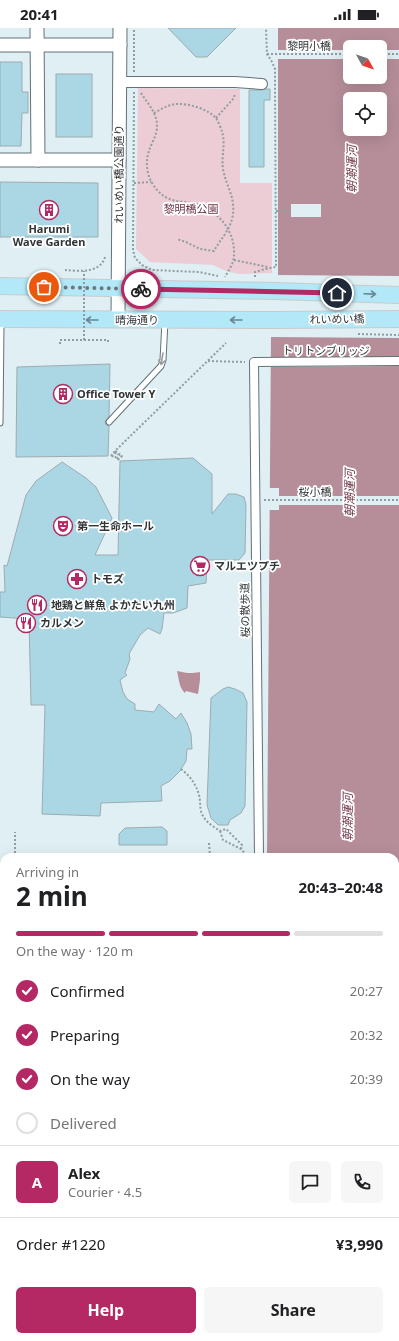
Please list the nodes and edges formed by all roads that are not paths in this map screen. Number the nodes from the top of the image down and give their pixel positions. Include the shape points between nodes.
1 (37, 28) edge
2 (120, 28) edge
3 (0, 45) edge
4 (37, 45) junction
5 (120, 45) junction
6 (119, 82) junction
7 (262, 84) dead end
8 (0, 160) edge
9 (38, 160) junction
10 (119, 160) junction
11 (0, 286) edge
12 (118, 288) junction
13 (399, 295) edge
14 (0, 319) edge
15 (399, 319) edge
16 (118, 320) junction
17 (165, 320) junction
18 (275, 320) joint
19 (399, 361) edge
20 (254, 362) joint
21 (0, 422) edge
22 (109, 422) dead end
23 (259, 853) edge

1 - 4 street
2 - 5 street, れいめい橋公園通り
3 - 4 street
4 - 5 street
4 - 9 street
5 - 6 street, れいめい橋公園通り
6 - 7 street
6 - 10 street, れいめい橋公園通り
8 - 9 street
9 - 10 street
10 - 12 street, れいめい橋公園通り
11 - 12 main road
12 -> 13 main road
12 - 16 street, れいめい橋公園通り
16 -> 14 main road, 晴海通り
14 - 21 lane
15 - 18 main road, れいめい橋
16 - 17 main road, 晴海通り
18 -> 17 main road, 晴海通り
17 -> 22 lane via 161,366
19 - 20 street, トリトンブリッジ
20 - 23 street, 桜の散歩道

